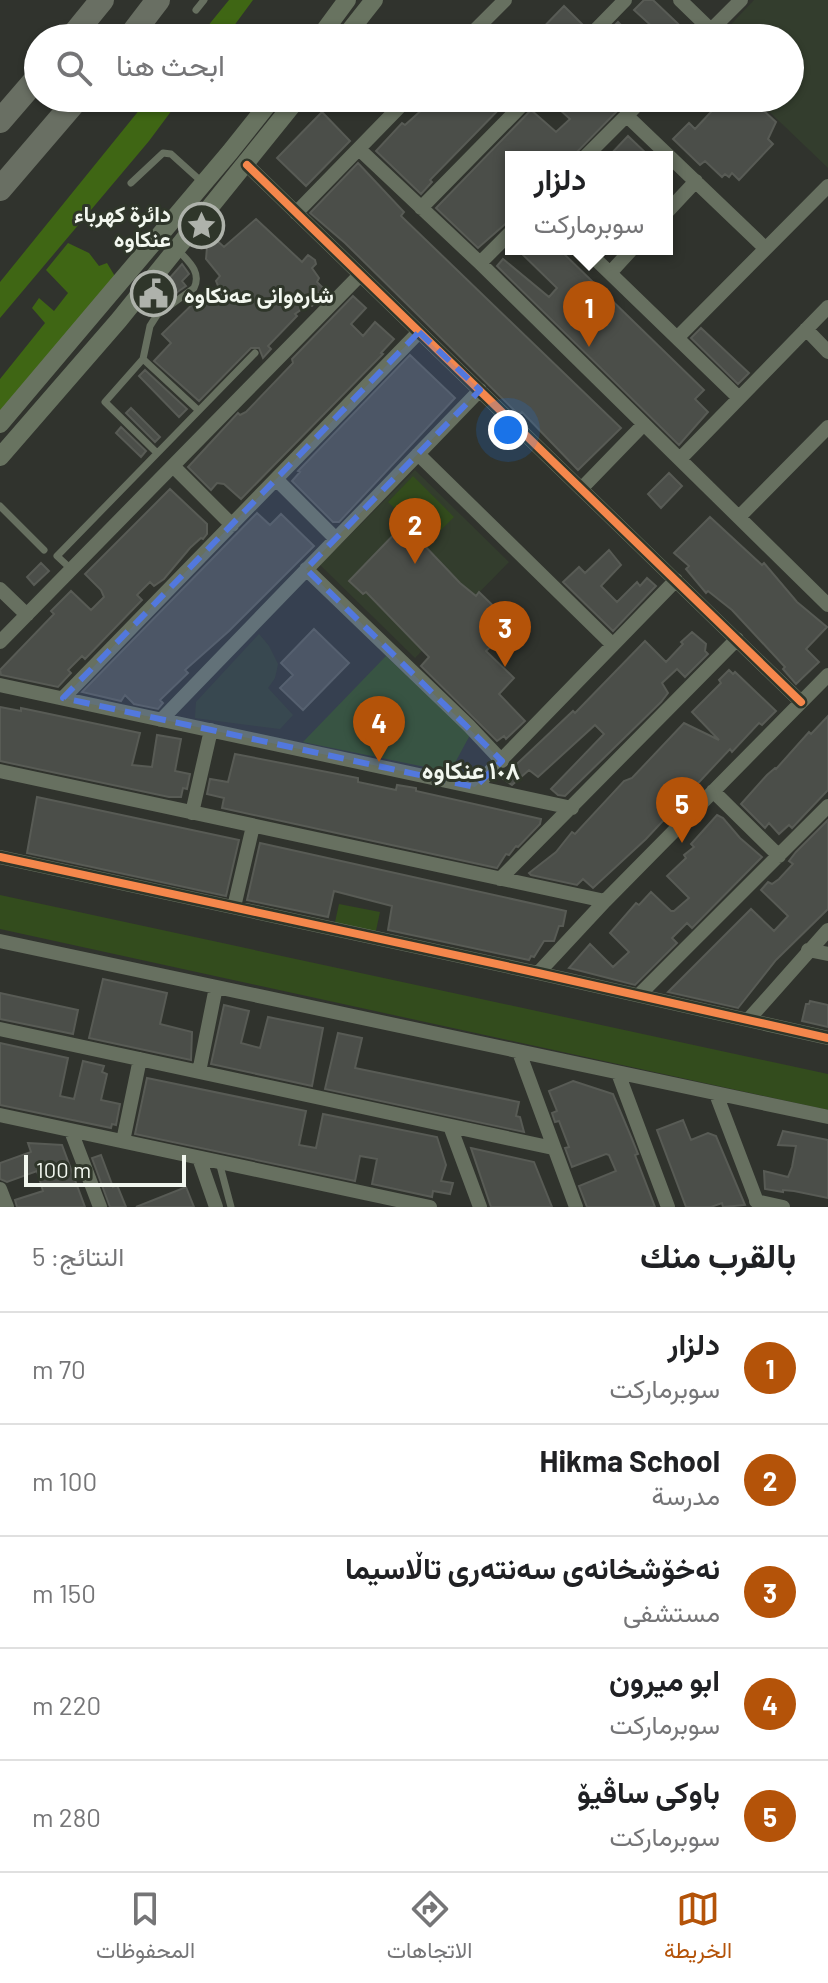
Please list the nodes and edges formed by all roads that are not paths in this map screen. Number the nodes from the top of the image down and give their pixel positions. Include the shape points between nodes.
1 (102, 0) edge
2 (158, 0) edge
3 (204, 0) edge
4 (347, 0) edge
5 (374, 0) edge
6 (505, 0) edge
7 (680, 0) edge
8 (741, 0) edge
9 (622, 1) edge
10 (196, 10) dead end
11 (82, 24) edge
12 (140, 24) edge
13 (329, 24) edge
14 (361, 24) edge
15 (481, 24) edge
16 (601, 24) edge
17 (699, 24) edge
18 (717, 24) edge
19 (24, 93) edge
20 (66, 112) edge
21 (262, 112) edge
22 (287, 112) edge
23 (395, 112) edge
24 (515, 112) edge
25 (629, 112) edge
26 (626, 115) junction
27 (0, 121) edge
28 (359, 149) junction
29 (591, 151) edge
30 (664, 151) edge
31 (673, 159) edge
32 (247, 165) junction
33 (696, 181) junction
34 (131, 183) dead end
35 (204, 184) junction
36 (828, 186) edge
37 (0, 189) edge
38 (673, 206) edge
39 (421, 208) junction
40 (296, 213) junction
41 (505, 238) edge
42 (765, 248) junction
43 (178, 250) junction
44 (591, 255) edge
45 (626, 255) edge
46 (480, 263) junction
47 (610, 273) junction
48 (360, 275) junction
49 (828, 307) edge
50 (90, 319) junction
51 (806, 329) junction
52 (419, 332) junction
53 (107, 335) junction
54 (677, 338) junction
55 (828, 352) edge
56 (255, 353) dead end
57 (143, 359) junction
58 (480, 390) junction
59 (739, 398) junction
60 (198, 410) junction
61 (0, 424) edge
62 (644, 424) junction
63 (828, 427) edge
64 (156, 452) junction
65 (418, 454) junction
66 (0, 457) edge
67 (680, 459) junction
68 (173, 466) junction
69 (276, 479) junction
70 (581, 489) junction
71 (0, 506) edge
72 (739, 517) junction
73 (232, 525) junction
74 (336, 539) junction
75 (44, 550) dead end
76 (71, 569) junction
77 (306, 569) junction
78 (676, 580) junction
79 (0, 589) edge
80 (828, 605) edge
81 (27, 615) junction
82 (737, 639) junction
83 (0, 642) edge
84 (613, 645) junction
85 (828, 675) edge
86 (0, 685) edge
87 (63, 698) junction
88 (801, 702) junction
89 (161, 720) junction
90 (211, 730) junction
91 (502, 761) junction
92 (0, 771) edge
93 (475, 787) junction
94 (713, 791) junction
95 (828, 806) edge
96 (572, 808) junction
97 (192, 813) junction
98 (253, 826) junction
99 (779, 856) junction
100 (0, 857) edge
101 (500, 879) junction
102 (605, 901) junction
103 (234, 907) junction
104 (828, 930) edge
105 (0, 941) edge
106 (808, 950) junction
107 (828, 954) edge
108 (538, 973) junction
109 (216, 987) junction
110 (639, 995) junction
111 (748, 1020) junction
112 (0, 1029) edge
113 (828, 1038) edge
114 (519, 1052) junction
115 (140, 1059) junction
116 (199, 1072) junction
117 (618, 1073) junction
118 (716, 1094) junction
119 (0, 1115) edge
120 (828, 1117) edge
121 (450, 1126) junction
122 (71, 1131) junction
123 (123, 1141) junction
124 (553, 1148) junction
125 (199, 1158) junction
126 (219, 1162) junction
127 (0, 1189) edge
128 (388, 1202) edge
129 (758, 1204) edge
130 (7, 1207) edge
131 (100, 1207) edge
132 (216, 1207) edge
133 (231, 1207) edge
134 (430, 1207) edge
135 (480, 1207) edge
136 (576, 1207) edge
137 (668, 1207) edge
138 (783, 1207) edge

1 - 11 highway
2 - 12 highway
3 - 10 lane
4 - 13 street
5 - 14 street
6 - 15 street
7 - 17 street
8 - 18 street
9 - 16 street
19 - 27 highway
20 - 37 highway
21 - 35 street
22 - 32 street
23 - 28 street
24 - 39 street
25 - 26 street
26 - 29 street
26 - 30 street
28 - 39 street
28 - 40 street
31 - 33 street
32 - 40 street
32 - 43 street
33 - 38 street
33 - 42 street
34 - 35 lane via 163,153 171,154
35 - 50 street
36 - 42 street
39 - 46 street
40 - 48 street
41 - 46 street
42 - 54 street
43 - 53 street via 158,283
43 - 57 lane via 197,273 197,281 157,315
44 - 47 street
45 - 47 street
46 - 62 street
47 - 54 street
48 - 52 street
48 - 68 street
49 - 51 street
50 - 53 street
50 - 61 street
51 - 55 street
51 - 59 street
52 - 58 street
52 - 69 street
53 - 66 street
54 - 59 street
56 - 60 lane
57 - 60 lane
57 - 64 lane via 105,402
58 - 65 street
58 - 70 street
59 - 67 street
60 - 64 lane
62 - 67 street
62 - 70 street
63 - 72 street
64 - 76 lane via 57,556
65 - 74 street
65 - 84 street
67 - 72 street
68 - 73 street
68 - 76 street
69 - 73 street
69 - 74 street
70 - 78 street
71 - 75 lane
72 - 80 street
73 - 87 street
74 - 77 street
76 - 81 street
77 - 89 street
77 - 91 street
78 - 82 street
78 - 84 street
79 - 81 street
81 - 83 street
82 - 88 street
82 - 96 street
84 - 91 street
85 - 88 street
86 - 87 street
87 - 89 street
88 - 94 street
89 - 90 street
90 - 93 street
90 - 97 street
91 - 93 street
92 - 97 street
93 - 96 street
94 - 99 street
94 - 102 street
95 - 99 street
96 - 101 street
97 - 98 street
98 - 101 street
98 - 103 street
99 - 110 street
100 - 103 street
101 - 102 street
102 - 108 street
103 - 108 street
104 - 106 street
105 - 109 street
106 - 107 street
106 - 111 street
108 - 110 street
109 - 114 street
109 - 116 street
110 - 111 street
111 - 113 street
112 - 115 street
114 - 117 street
114 - 124 street
115 - 116 street
115 - 123 street
116 - 121 street
117 - 118 street
117 - 137 street
118 - 120 street
118 - 129 street
119 - 122 street
121 - 124 street
121 - 135 street
122 - 123 street
122 - 131 street
123 - 125 street
124 - 136 street
125 - 126 street
125 - 132 street
126 - 128 street
126 - 133 lane
127 - 130 street
128 - 134 street
129 - 138 street

